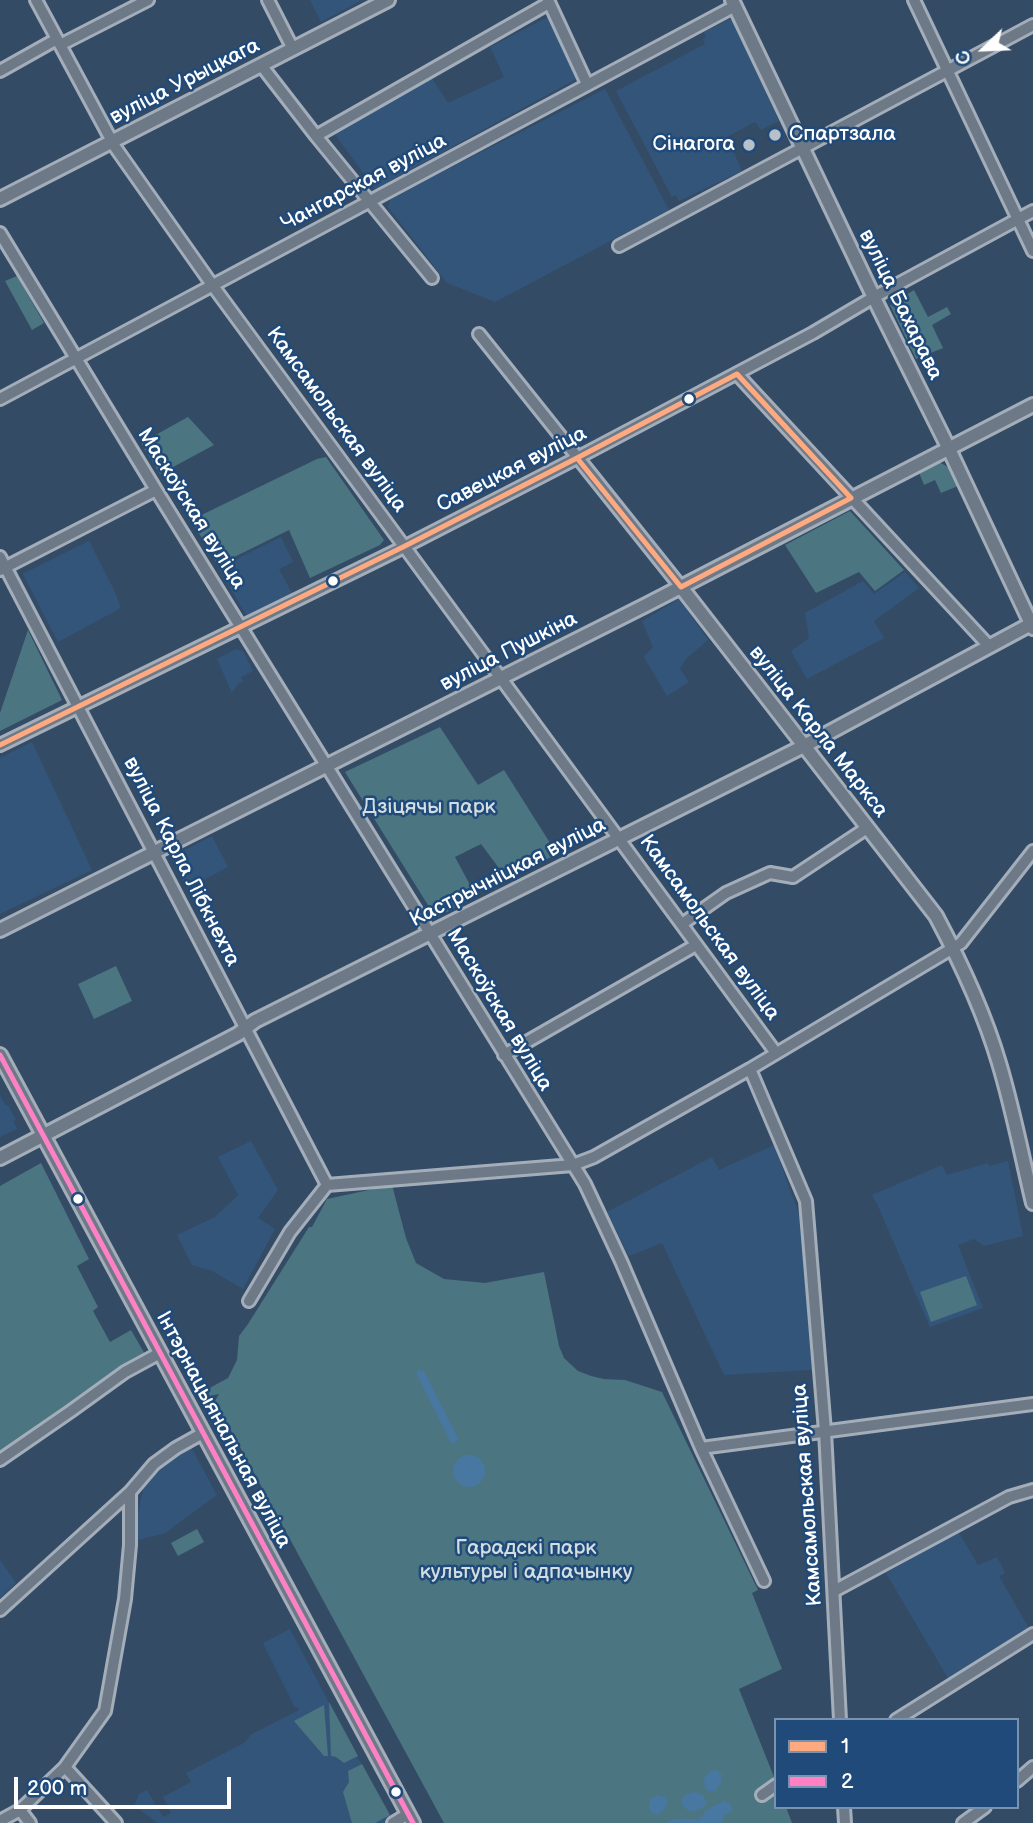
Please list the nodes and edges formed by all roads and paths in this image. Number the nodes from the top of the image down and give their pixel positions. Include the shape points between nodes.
1 (36, 0) edge
2 (148, 0) edge
3 (268, 0) edge
4 (388, 0) edge
5 (914, 0) edge
6 (548, 2) edge
7 (738, 2) edge
8 (1033, 25) edge
9 (59, 42) junction
10 (293, 49) junction
11 (261, 65) junction
12 (0, 71) edge
13 (947, 71) junction
14 (587, 84) junction
15 (316, 136) junction
16 (111, 141) junction
17 (802, 147) junction
18 (0, 199) edge
19 (369, 201) junction
20 (1033, 211) edge
21 (1017, 220) junction
22 (0, 233) edge
23 (619, 247) dead end
24 (1033, 251) edge
25 (432, 278) dead end
26 (213, 286) junction
27 (874, 297) junction
28 (479, 334) dead end
29 (77, 358) junction
30 (737, 374) junction
31 (0, 399) edge
32 (1033, 405) edge
33 (948, 449) junction
34 (578, 458) junction
35 (156, 490) junction
36 (851, 498) junction
37 (405, 546) junction
38 (2, 564) edge
39 (681, 587) junction
40 (1032, 625) edge
41 (242, 627) junction
42 (989, 646) junction
43 (501, 678) junction
44 (79, 706) junction
45 (0, 745) edge
46 (804, 746) junction
47 (327, 766) junction
48 (867, 828) junction
49 (619, 838) junction
50 (1033, 851) edge
51 (155, 852) junction
52 (682, 924) junction
53 (0, 929) edge
54 (430, 934) junction
55 (696, 945) junction
56 (953, 948) junction
57 (246, 1027) junction
58 (776, 1053) junction
59 (0, 1055) edge
60 (504, 1055) junction
61 (750, 1069) junction
62 (43, 1136) junction
63 (0, 1158) edge
64 (573, 1164) junction
65 (327, 1185) junction
66 (1031, 1189) edge
67 (1033, 1203) edge
68 (249, 1301) dead end
69 (160, 1353) junction
70 (1033, 1404) edge
71 (825, 1431) junction
72 (203, 1433) junction
73 (701, 1448) junction
74 (0, 1460) edge
75 (1033, 1490) edge
76 (130, 1492) junction
77 (116, 1505) junction
78 (130, 1513) junction
79 (764, 1581) dead end
80 (834, 1591) junction
81 (0, 1609) edge
82 (1033, 1634) edge
83 (840, 1718) edge
84 (899, 1718) edge
85 (65, 1767) junction
86 (1033, 1767) edge
87 (1019, 1779) edge
88 (774, 1786) edge
89 (762, 1795) dead end
90 (982, 1809) edge
91 (20, 1810) junction
92 (410, 1819) edge
93 (0, 1821) edge
94 (30, 1823) edge
95 (116, 1823) edge
96 (393, 1823) edge
97 (963, 1823) edge

1 - 9 street, Камсамольская вуліца
2 - 9 street
3 - 10 street
4 - 10 main road, вуліца Урыцкага
5 - 13 street
6 - 14 street
6 - 15 street
7 - 14 street, Чангарская вуліца
7 - 17 main road, вуліца Бахарава
8 - 13 street
9 - 12 street
9 - 16 street, Камсамольская вуліца
10 - 11 main road, вуліца Урыцкага
11 - 15 street
11 - 16 main road, вуліца Урыцкага
13 - 17 street
13 - 21 street
14 - 19 street, Чангарская вуліца
15 - 19 street
16 - 18 main road, вуліца Урыцкага
16 - 26 street, Камсамольская вуліца
17 - 23 street
17 - 27 main road, вуліца Бахарава
19 - 25 street
19 - 26 street, Чангарская вуліца
20 - 21 street, Савецкая вуліца
21 - 24 street
21 - 27 street, Савецкая вуліца
22 - 29 street, Маскоўская вуліца
26 - 29 street, Чангарская вуліца
26 - 37 street, Камсамольская вуліца
27 - 30 street, Савецкая вуліца
27 - 33 main road, вуліца Бахарава
28 - 34 street, вуліца Карла Маркса
29 - 31 street, Чангарская вуліца
29 - 35 street, Маскоўская вуліца
30 - 34 street, Савецкая вуліца
30 - 36 street
32 - 33 main road, вуліца Пушкіна
33 - 36 main road, вуліца Пушкіна
33 - 40 main road, вуліца Бахарава
34 - 37 street, Савецкая вуліца
34 - 39 street, вуліца Карла Маркса
35 - 38 street
35 - 41 street, Маскоўская вуліца
36 - 39 main road, вуліца Пушкіна
36 - 42 street
37 - 41 street, Савецкая вуліца
37 - 43 street, Камсамольская вуліца
38 - 44 street, вуліца Карла Лібкнехта
39 - 43 main road, вуліца Пушкіна
39 - 46 main road, вуліца Карла Маркса
40 - 42 main road, Кастрычніцкая вуліца
41 - 44 street, Савецкая вуліца
41 - 47 street, Маскоўская вуліца
42 - 46 main road, Кастрычніцкая вуліца
43 - 47 main road, вуліца Пушкіна
43 - 49 street, Камсамольская вуліца
44 - 45 street, Савецкая вуліца
44 - 51 street, вуліца Карла Лібкнехта
46 - 48 main road, вуліца Карла Маркса
46 - 49 main road, Кастрычніцкая вуліца
47 - 51 main road, вуліца Пушкіна
47 - 54 street, Маскоўская вуліца
48 - 52 street via 793,877 770,873 726,894
48 - 56 main road, вуліца Карла Маркса via 936,916
49 - 52 street, Камсамольская вуліца
49 - 54 main road, Кастрычніцкая вуліца
50 - 56 street
51 - 53 main road, вуліца Пушкіна
51 - 57 street, вуліца Карла Лібкнехта
52 - 55 street, Камсамольская вуліца
54 - 57 main road, Кастрычніцкая вуліца
54 - 60 street, Маскоўская вуліца
55 - 58 street, Камсамольская вуліца
55 - 60 street
56 - 58 street
56 - 66 main road, вуліца Карла Маркса via 1000,1064
57 - 62 main road, Кастрычніцкая вуліца
57 - 65 street, вуліца Карла Лібкнехта
58 - 61 street
59 - 62 main road, Інтэрнацыянальная вуліца
60 - 64 street, Маскоўская вуліца
61 - 64 street via 594,1157
61 - 71 street, Камсамольская вуліца via 806,1201
62 - 63 main road, Кастрычніцкая вуліца
62 - 69 main road, Інтэрнацыянальная вуліца
64 - 65 street
64 - 73 street, Маскоўская вуліца via 598,1210
65 - 68 street via 290,1232
66 - 67 main road, вуліца Карла Маркса
69 - 72 main road, Інтэрнацыянальная вуліца
69 - 74 street via 125,1371
70 - 71 street
71 - 73 street
71 - 80 street, Камсамольская вуліца
72 - 76 street via 154,1464
72 - 92 main road, Інтэрнацыянальная вуліца
73 - 79 street, Маскоўская вуліца
75 - 80 street via 1009,1497
76 - 77 street
76 - 78 street
77 - 78 street
77 - 81 street
78 - 85 street via 125,1599 105,1711
80 - 83 street, Камсамольская вуліца
82 - 84 street
85 - 91 street
85 - 95 street
86 - 87 street
88 - 89 street
90 - 97 street
91 - 93 street
91 - 94 street
92 - 96 street

